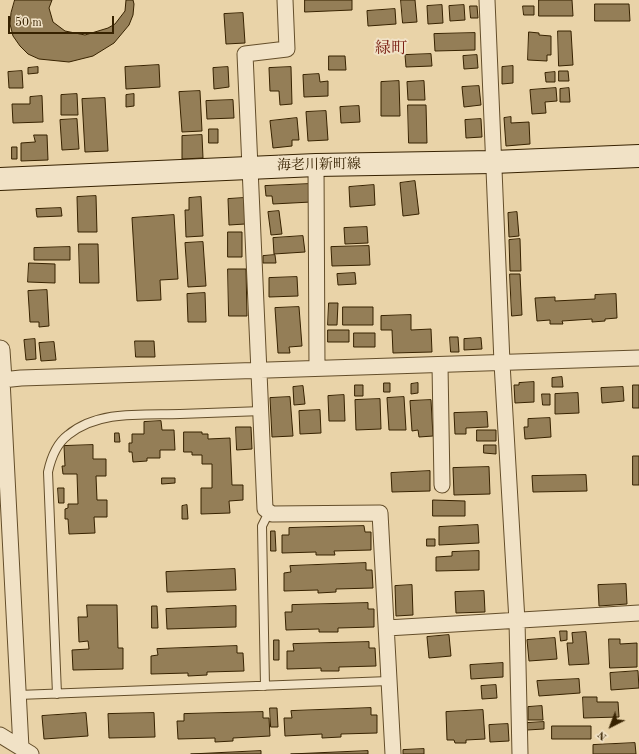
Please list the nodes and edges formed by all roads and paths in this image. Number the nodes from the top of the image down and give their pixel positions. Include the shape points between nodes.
1 (285, 0) edge
2 (487, 0) edge
3 (639, 156) edge
4 (493, 162) junction
5 (316, 165) junction
6 (249, 168) junction
7 (0, 179) edge
8 (0, 350) edge
9 (639, 358) edge
10 (502, 363) junction
11 (440, 365) junction
12 (317, 368) junction
13 (259, 370) junction
14 (1, 380) edge
15 (262, 411) junction
16 (442, 485) dead end
17 (269, 512) junction
18 (639, 613) edge
19 (517, 621) junction
20 (386, 628) junction
21 (389, 681) junction
22 (265, 686) junction
23 (57, 694) junction
24 (18, 695) junction
25 (0, 735) edge
26 (26, 751) edge
27 (393, 754) edge
28 (520, 754) edge

1 - 6 street via 287,48 245,54
2 - 4 street
3 - 4 main road, 海老川新町線
4 - 5 main road, 海老川新町線
4 - 10 street
5 - 6 main road, 海老川新町線
5 - 12 street
6 - 7 main road, 海老川新町線
6 - 13 street
8 - 14 street
9 - 10 street
10 - 11 street
10 - 19 street
11 - 12 street
11 - 16 street
12 - 13 street
13 - 14 street
13 - 15 street
14 - 24 street
15 - 17 street via 265,509
15 - 23 lane via 113,416 80,427 67,435 57,446 48,472
17 - 20 street via 380,513
17 - 22 lane via 262,526
18 - 19 street
19 - 20 street
19 - 28 street
20 - 21 street
21 - 22 lane
21 - 27 street
22 - 23 lane
23 - 24 lane
24 - 26 street
25 - 26 street

